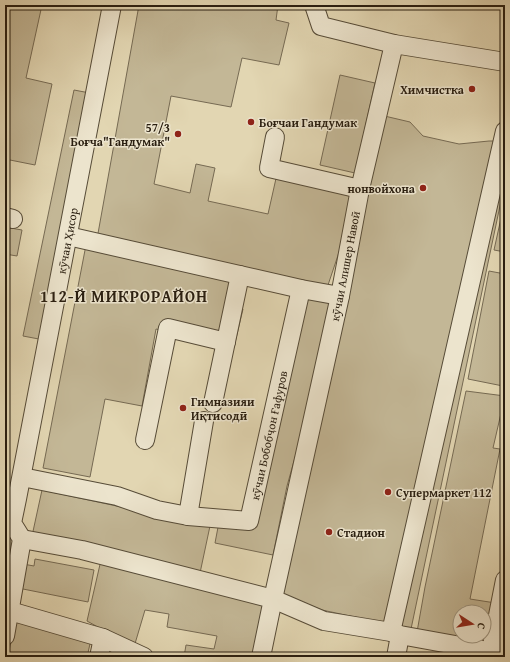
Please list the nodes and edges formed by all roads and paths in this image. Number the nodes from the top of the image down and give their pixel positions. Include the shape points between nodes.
1 (112, 5) edge
2 (314, 5) edge
3 (394, 44) junction
4 (505, 62) edge
5 (505, 132) edge
6 (275, 137) dead end
7 (360, 188) junction
8 (68, 236) junction
9 (240, 275) junction
10 (301, 289) junction
11 (340, 296) junction
12 (226, 342) junction
13 (213, 403) dead end
14 (204, 421) dead end
15 (145, 440) dead end
16 (22, 477) junction
17 (11, 498) edge
18 (188, 516) junction
19 (22, 539) junction
20 (505, 580) edge
21 (273, 599) junction
22 (10, 611) junction
23 (395, 633) junction
24 (5, 636) edge
25 (104, 638) junction
26 (498, 653) edge
27 (99, 657) edge
28 (144, 657) edge
29 (261, 657) edge
30 (396, 657) edge

1 - 8 lane, кӯчаи Ҳисор
2 - 3 lane via 321,26
3 - 4 lane
3 - 7 lane, кӯчаи Алишер Навоӣ
5 - 23 lane
6 - 7 lane via 269,168
7 - 11 lane, кӯчаи Алишер Навоӣ
8 - 9 lane
8 - 16 lane, кӯчаи Ҳисор
9 - 10 lane
9 - 12 lane
10 - 11 lane
10 - 18 lane, кӯчаи Бобобҷон Ғафуров via 249,521
11 - 21 lane, кӯчаи Алишер Навоӣ
12 - 13 lane
12 - 15 lane via 168,328
14 - 18 lane
16 - 17 lane, кӯчаи Ҳисор
16 - 18 lane, кӯчаи Бобобҷон Ғафуров via 117,496 157,510
17 - 19 lane, кӯчаи Ҳисор via 12,523
19 - 21 lane via 102,555
19 - 22 lane
20 - 26 lane
21 - 23 lane via 324,620
21 - 29 lane, кӯчаи Алишер Навоӣ
22 - 24 lane
22 - 25 lane
23 - 26 lane
23 - 30 lane
25 - 27 lane
25 - 28 lane

